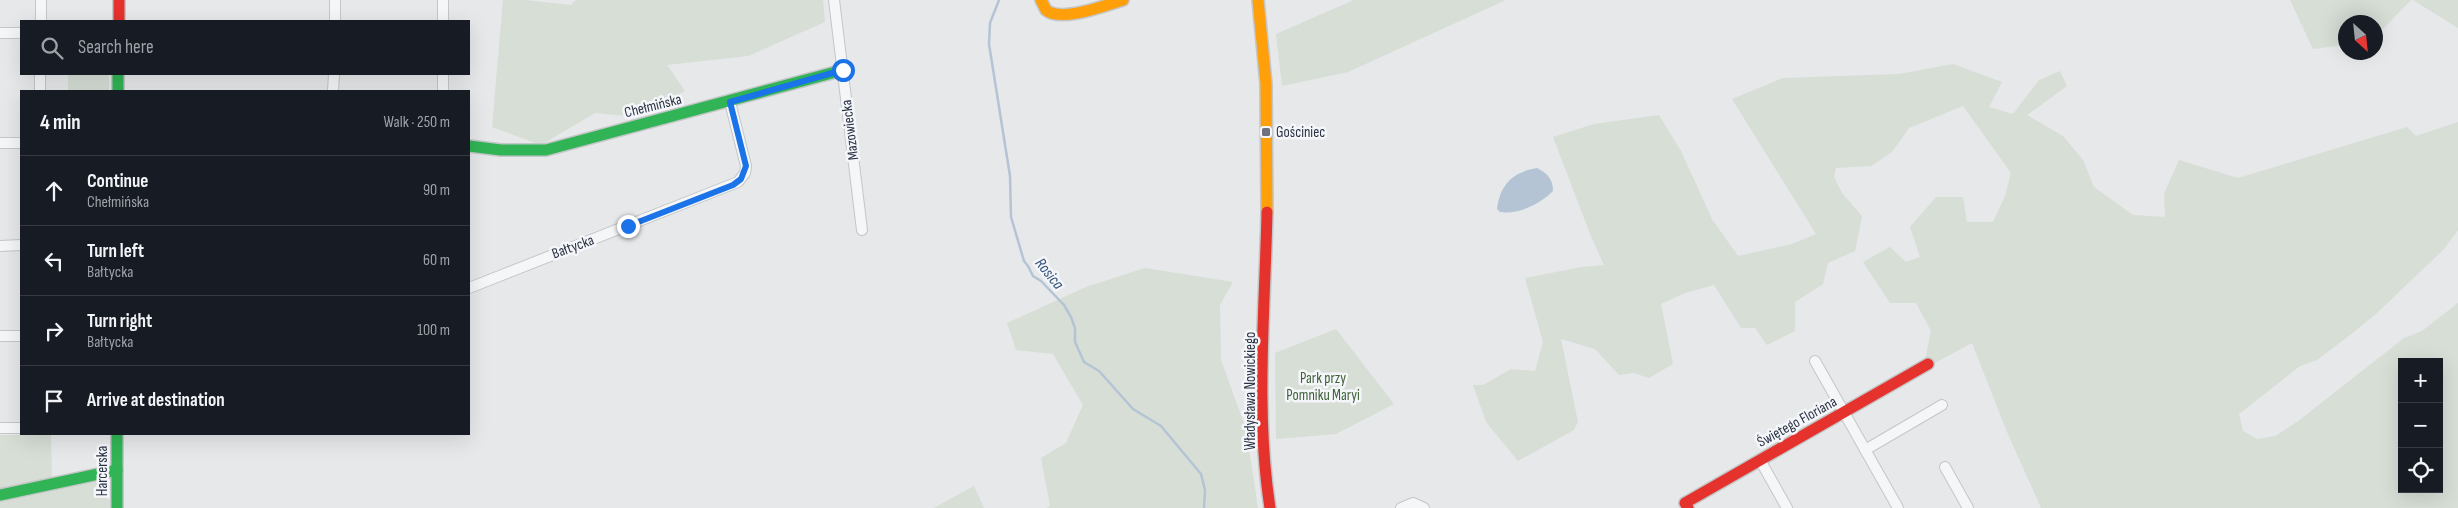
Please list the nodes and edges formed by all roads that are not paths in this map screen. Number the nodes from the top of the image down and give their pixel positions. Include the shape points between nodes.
1 (41, 0) edge
2 (119, 0) edge
3 (335, 0) edge
4 (443, 0) edge
5 (834, 0) edge
6 (1041, 0) edge
7 (1123, 0) edge
8 (1258, 0) edge
9 (40, 20) edge
10 (119, 20) edge
11 (335, 20) edge
12 (443, 20) edge
13 (0, 33) edge
14 (20, 33) edge
15 (843, 70) junction
16 (40, 75) edge
17 (118, 75) edge
18 (334, 75) edge
19 (443, 75) edge
20 (40, 90) edge
21 (118, 90) edge
22 (333, 90) edge
23 (443, 90) edge
24 (730, 102) junction
25 (0, 143) edge
26 (20, 143) edge
27 (470, 146) edge
28 (862, 230) dead end
29 (20, 245) edge
30 (0, 246) edge
31 (470, 288) edge
32 (0, 336) edge
33 (20, 336) edge
34 (1815, 361) dead end
35 (1928, 364) dead end
36 (1942, 405) dead end
37 (1844, 413) junction
38 (0, 428) edge
39 (20, 428) edge
40 (117, 435) edge
41 (1865, 450) junction
42 (1760, 460) junction
43 (1945, 467) dead end
44 (117, 470) junction
45 (0, 495) edge
46 (117, 508) edge
47 (1270, 508) edge
48 (1401, 508) edge
49 (1424, 508) edge
50 (1688, 508) edge
51 (1788, 508) edge
52 (1898, 508) edge
53 (1968, 508) edge

1 - 9 street
2 - 10 street
3 - 11 street
4 - 12 street
5 - 15 street, Mazowiecka
6 - 7 street via 1050,14 1064,15
8 - 47 street, Władysława Nowickiego via 1266,96 1263,393
13 - 14 street
15 - 24 street, Chełmińska
15 - 28 street, Mazowiecka
16 - 20 street
17 - 21 street
18 - 22 street
19 - 23 street
24 - 27 street, Chełmińska via 546,150
24 - 31 street, Bałtycka via 746,166 738,182
25 - 26 street
29 - 30 street
32 - 33 street
34 - 37 street
35 - 37 street, Świętego Floriana
36 - 41 street
37 - 41 street
37 - 42 street, Świętego Floriana
38 - 39 street
40 - 44 street, Harcerska
41 - 52 street
42 - 50 street, Świętego Floriana via 1685,503
42 - 51 street
43 - 53 street
44 - 45 street
44 - 46 street, Harcerska
48 - 49 street via 1413,503

